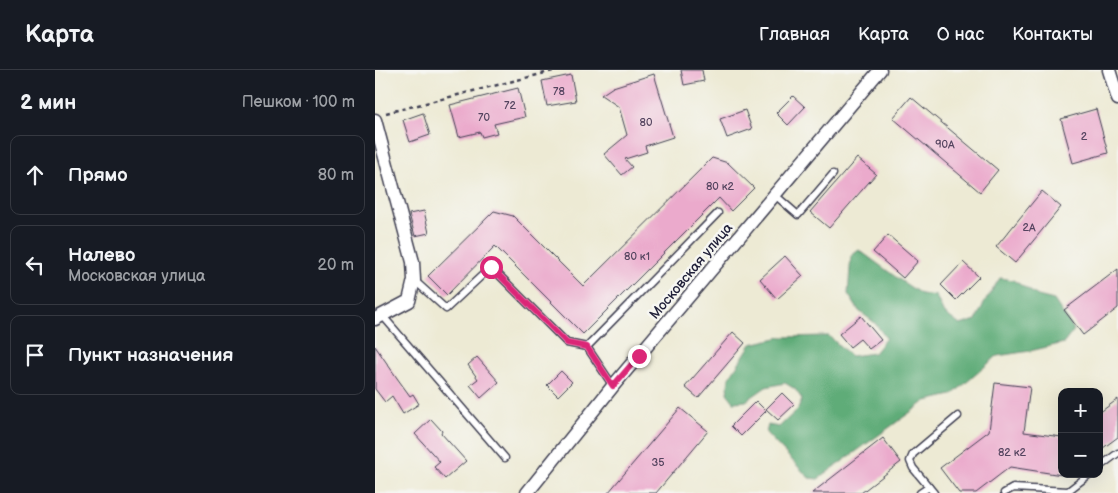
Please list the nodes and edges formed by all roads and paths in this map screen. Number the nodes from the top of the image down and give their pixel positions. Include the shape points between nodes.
1 (557, 70) edge
2 (880, 70) edge
3 (1109, 70) edge
4 (1118, 99) edge
5 (380, 117) edge
6 (833, 174) dead end
7 (775, 195) junction
8 (718, 213) dead end
9 (414, 280) junction
10 (379, 317) edge
11 (587, 347) junction
12 (613, 386) junction
13 (958, 416) dead end
14 (1118, 452) edge
15 (505, 458) dead end
16 (1103, 464) edge
17 (1085, 478) edge
18 (929, 487) junction
19 (527, 493) edge
20 (920, 493) edge
21 (934, 493) edge
22 (1004, 493) edge

1 - 5 path
2 - 7 street, Московская улица
3 - 4 street
5 - 9 street via 413,262
6 - 7 lane via 798,215
7 - 12 street, Московская улица
8 - 11 lane
9 - 10 street via 409,301
9 - 11 lane via 446,309 491,267 567,343
10 - 15 lane
11 - 12 lane
12 - 19 street, Московская улица
13 - 18 lane via 913,454 910,461
14 - 16 lane
17 - 22 lane via 1068,491 1013,488
18 - 20 lane
18 - 21 lane

